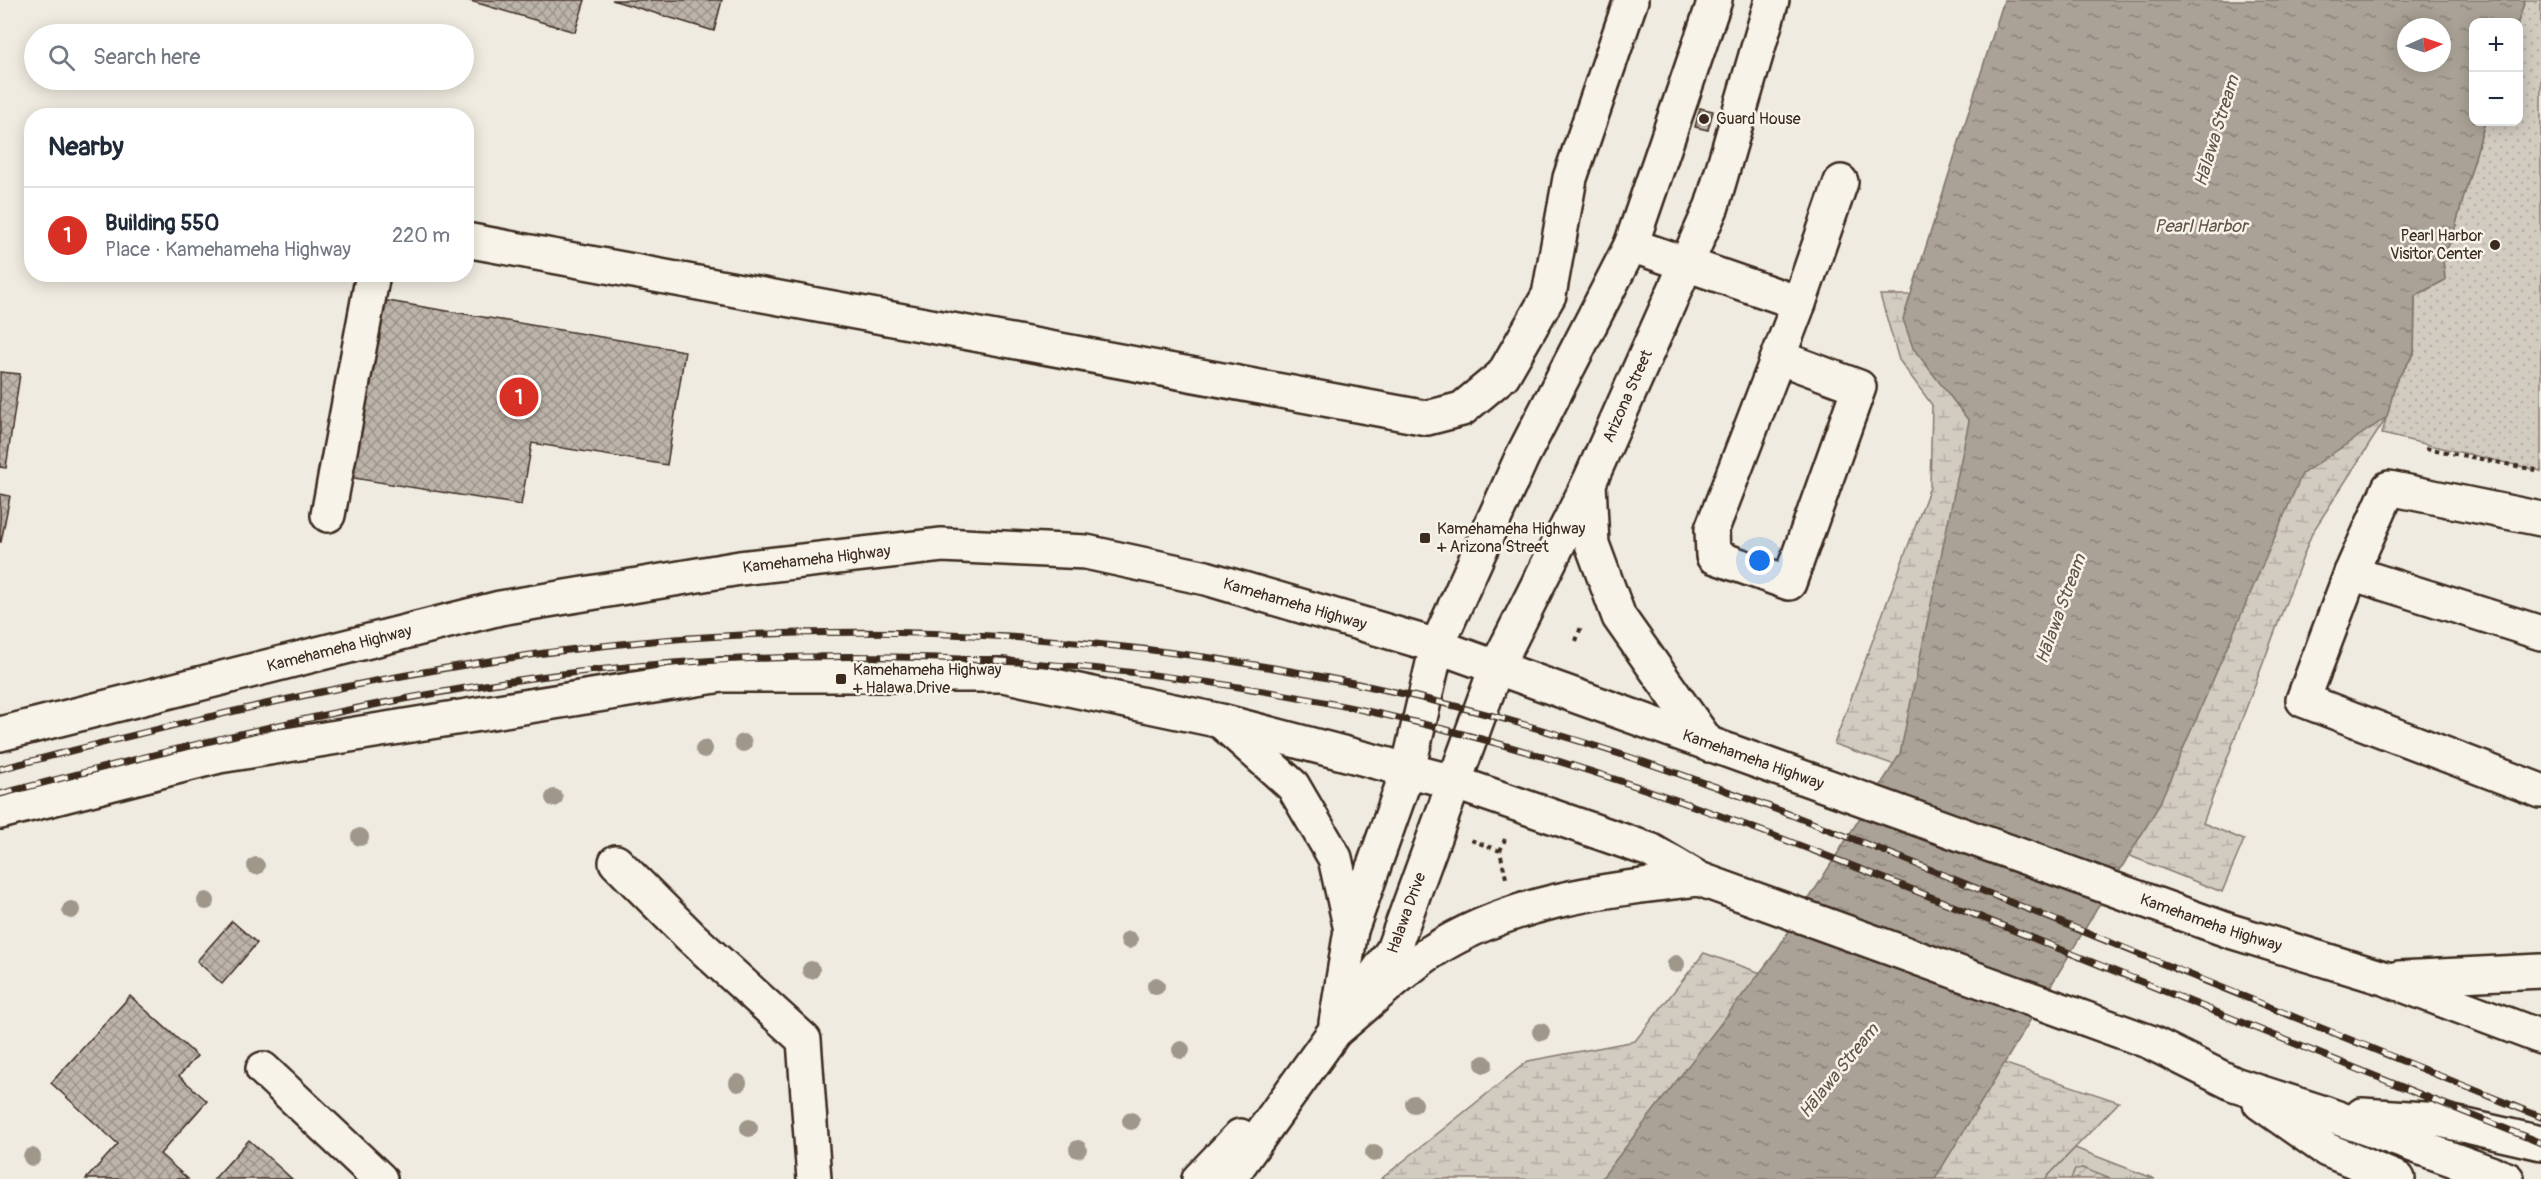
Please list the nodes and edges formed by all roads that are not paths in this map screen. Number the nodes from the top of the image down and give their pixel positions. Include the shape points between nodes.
1 (1631, 0) edge
2 (1715, 0) edge
3 (1772, 0) edge
4 (1841, 182) dead end
5 (474, 241) edge
6 (1630, 245) junction
7 (1687, 265) junction
8 (372, 282) edge
9 (1799, 303) junction
10 (1778, 357) junction
11 (1588, 483) junction
12 (328, 515) dead end
13 (2541, 519) edge
14 (2351, 573) junction
15 (2541, 633) edge
16 (1437, 646) junction
17 (1496, 668) junction
18 (1221, 721) junction
19 (0, 734) edge
20 (1709, 745) junction
21 (1408, 770) junction
22 (1453, 782) junction
23 (2541, 791) edge
24 (0, 812) edge
25 (616, 861) dead end
26 (1699, 879) junction
27 (1351, 930) junction
28 (2541, 971) edge
29 (2387, 979) junction
30 (1335, 1031) junction
31 (2541, 1037) edge
32 (263, 1069) dead end
33 (1300, 1078) junction
34 (2234, 1084) junction
35 (2324, 1113) junction
36 (2541, 1143) edge
37 (380, 1179) edge
38 (814, 1179) edge
39 (1199, 1179) edge
40 (1229, 1179) edge
41 (2398, 1179) edge
42 (2507, 1179) edge

1 - 5 main road via 1570,178 1549,296 1503,375 1462,409 1427,418
2 - 6 main road
3 - 7 main road, Arizona Street via 1712,206
4 - 9 main road
6 - 7 main road
6 - 16 main road via 1522,457
7 - 9 main road
7 - 11 main road, Arizona Street
8 - 12 main road
9 - 10 main road
10 - 10 main road via 1712,529 1713,556 1789,583 1859,387
11 - 17 main road, Arizona Street
11 - 20 main road via 1592,544 1619,617
13 - 14 main road via 2389,488
14 - 15 main road
14 - 23 main road via 2303,700
16 - 17 main road, Kamehameha Highway
16 - 19 main road, Kamehameha Highway via 1206,578 1086,552 942,545 740,568 500,608
16 - 21 main road
17 - 20 main road, Kamehameha Highway
17 - 22 main road, Arizona Street
18 - 21 main road
18 - 24 main road via 1003,675 722,675 219,756
18 - 27 main road via 1293,786 1335,858
20 - 29 main road, Kamehameha Highway via 2230,931
21 - 22 main road
21 - 27 main road, Halawa Drive
22 - 26 main road via 1650,850
22 - 30 main road, Halawa Drive via 1393,950
25 - 38 main road via 691,937 804,1040
26 - 30 main road via 1600,891 1508,913 1431,952
26 - 34 main road via 2150,1042
27 - 30 main road, Halawa Drive
28 - 29 main road
29 - 31 main road, Kamehameha Highway
30 - 33 main road, Halawa Drive
32 - 37 main road
33 - 39 main road, Halawa Drive
33 - 40 main road, Halawa Drive
34 - 35 main road
34 - 41 main road via 2327,1150
35 - 36 main road via 2440,1120
35 - 42 main road

